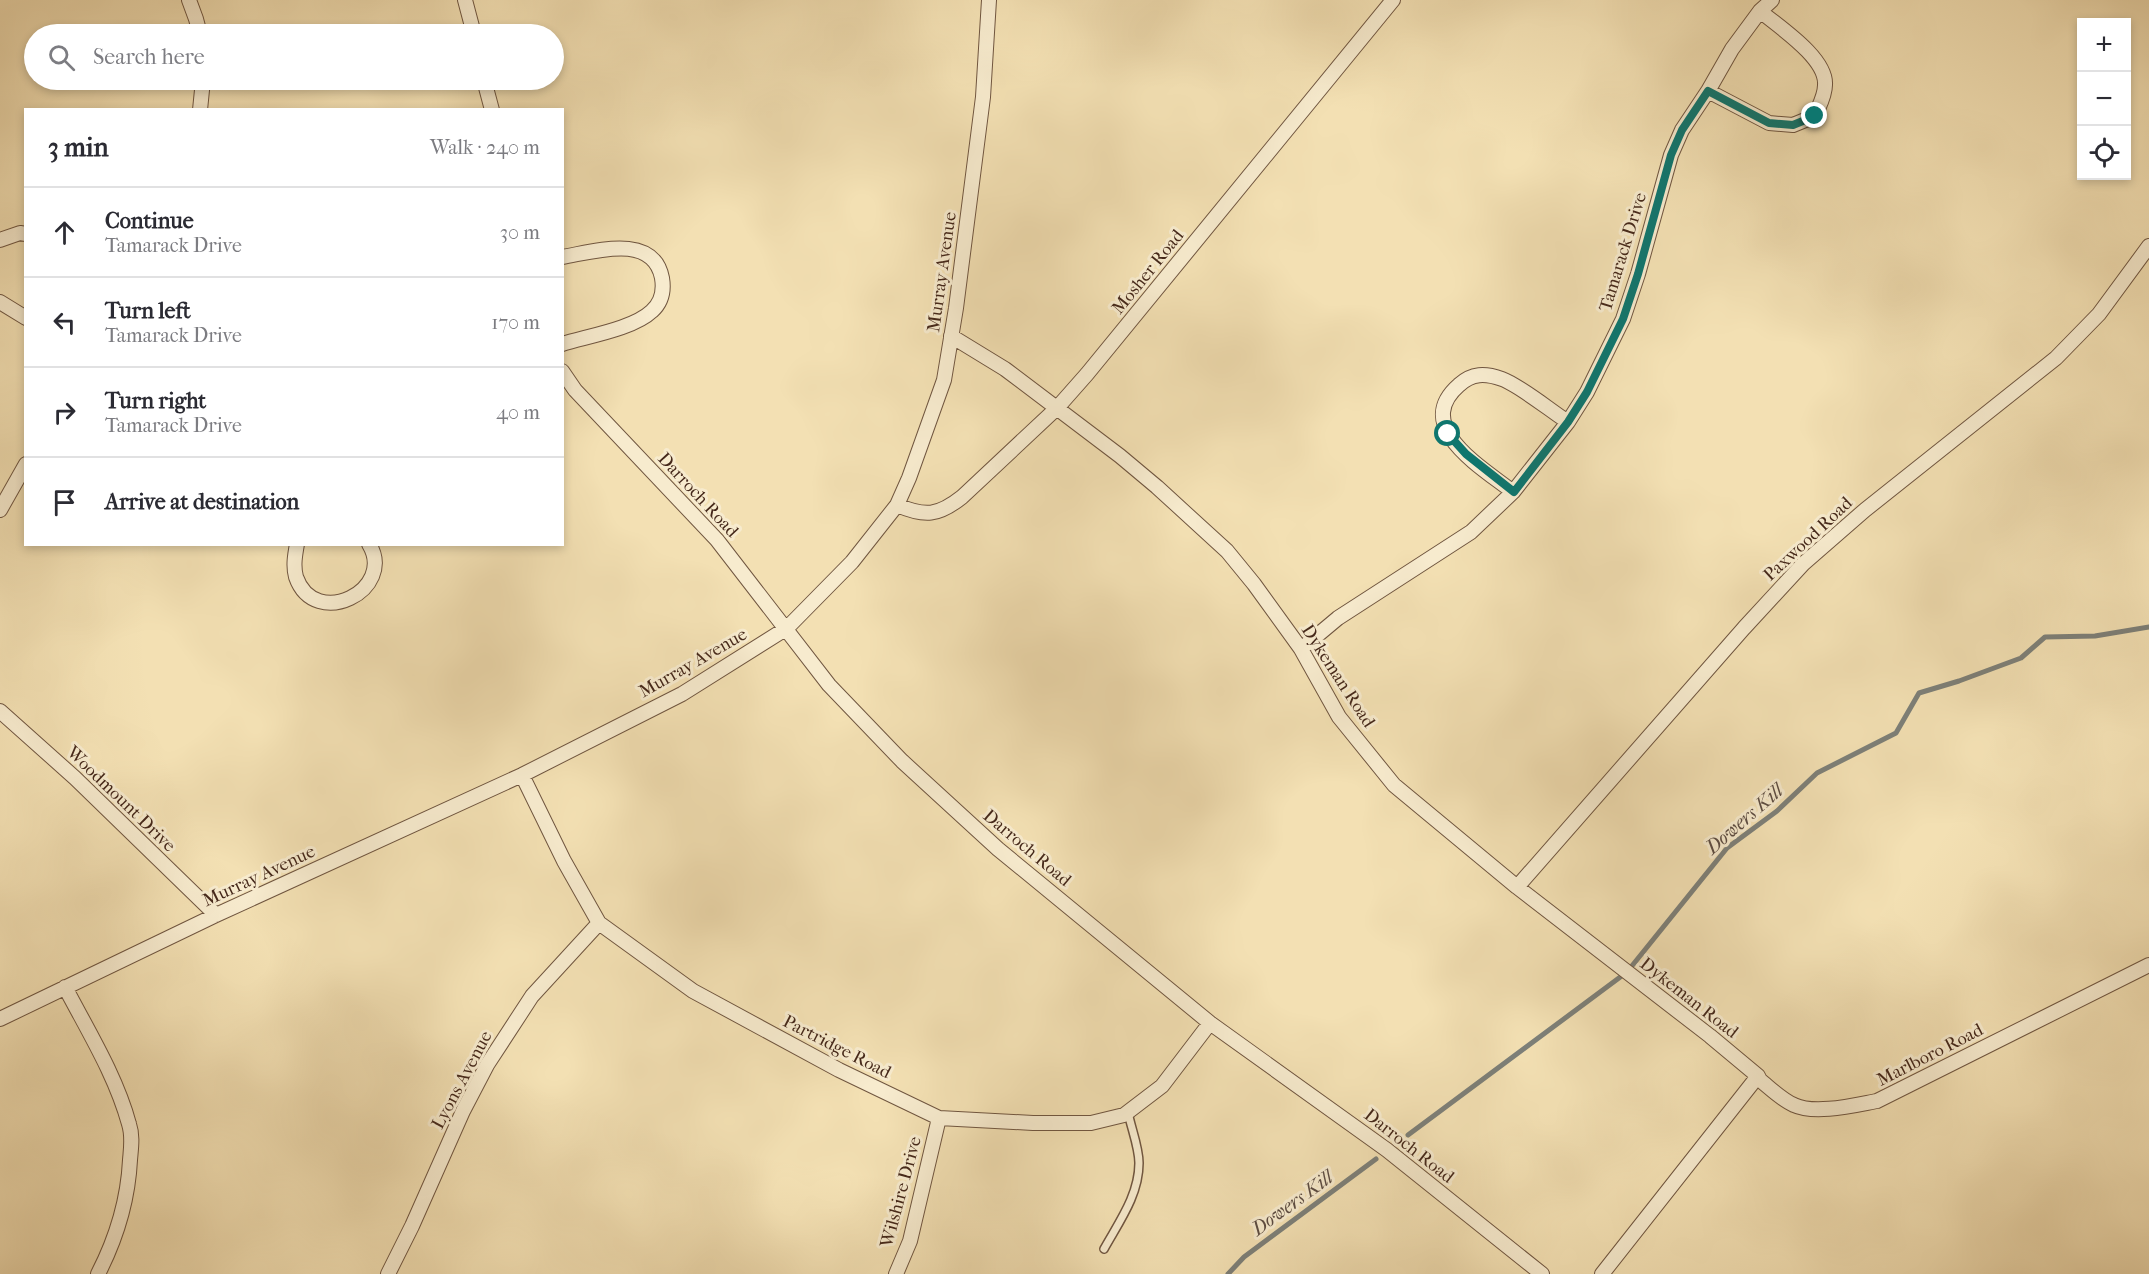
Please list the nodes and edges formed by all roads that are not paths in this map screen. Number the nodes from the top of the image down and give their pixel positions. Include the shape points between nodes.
1 (189, 0) edge
2 (465, 0) edge
3 (988, 0) edge
4 (1393, 0) edge
5 (1772, 0) edge
6 (1760, 11) junction
7 (197, 24) edge
8 (471, 24) edge
9 (202, 90) edge
10 (487, 90) edge
11 (1708, 91) junction
12 (200, 108) edge
13 (491, 108) edge
14 (24, 233) edge
15 (0, 240) edge
16 (2149, 246) edge
17 (564, 257) edge
18 (0, 302) edge
19 (24, 317) edge
20 (951, 336) junction
21 (564, 343) edge
22 (564, 374) edge
23 (1057, 408) junction
24 (1568, 422) junction
25 (24, 468) edge
26 (1514, 492) junction
27 (897, 506) junction
28 (0, 510) edge
29 (297, 546) edge
30 (370, 546) edge
31 (787, 628) junction
32 (1300, 649) junction
33 (0, 711) edge
34 (522, 775) junction
35 (1517, 886) junction
36 (216, 915) junction
37 (598, 923) junction
38 (2149, 965) edge
39 (65, 987) junction
40 (0, 1019) edge
41 (1210, 1023) junction
42 (1758, 1076) junction
43 (1128, 1112) junction
44 (939, 1118) junction
45 (1104, 1250) dead end
46 (98, 1274) edge
47 (388, 1274) edge
48 (896, 1274) edge
49 (1542, 1274) edge
50 (1602, 1274) edge

1 - 7 street
2 - 8 street
3 - 20 street, Murray Avenue via 983,97
4 - 23 street, Mosher Road
5 - 6 street, Tamarack Drive
6 - 11 street, Tamarack Drive
6 - 11 street via 1809,52 1823,71 1826,84 1815,116 1793,125 1769,123
9 - 12 street
10 - 13 street
11 - 24 street, Tamarack Drive via 1671,155 1623,319
14 - 15 street
16 - 35 street, Paxwood Road via 2099,314 2056,358 1803,564
17 - 21 street via 621,247 637,250 658,266 663,293 653,311 643,319
18 - 19 street
20 - 23 street, Dykeman Road via 1005,369
20 - 27 street, Murray Avenue via 944,380
22 - 31 street, Darroch Road via 717,540
23 - 27 street, Mosher Road via 948,508 916,513
23 - 32 street, Dykeman Road via 1158,487 1227,551
24 - 26 street, Tamarack Drive
24 - 26 street via 1500,378 1475,375 1450,393 1442,411 1448,434 1466,454
25 - 28 street
26 - 32 street, Tamarack Drive via 1471,532 1338,618
27 - 31 street, Murray Avenue via 852,562
29 - 30 street via 296,577 314,598 327,603 344,602 363,590 374,570
31 - 34 street, Murray Avenue via 682,694
31 - 41 street, Darroch Road via 829,685 902,761 998,849
32 - 35 street, Dykeman Road via 1339,717 1394,785
33 - 36 street, Woodmount Drive
34 - 36 street, Murray Avenue
34 - 37 street, Partridge Road
35 - 42 street, Dykeman Road
36 - 39 street, Murray Avenue
37 - 44 street, Partridge Road via 693,991 839,1070
37 - 47 street, Lyons Avenue via 532,996 487,1065
38 - 42 street, Marlboro Road via 1877,1101 1809,1109 1794,1105
39 - 40 street, Murray Avenue
39 - 46 street via 108,1070 132,1140 129,1186 120,1225
41 - 43 street, Partridge Road via 1162,1086
41 - 49 street, Darroch Road via 1387,1150
42 - 50 street
43 - 44 street, Partridge Road via 1090,1123
43 - 45 lane via 1139,1160 1137,1183
44 - 48 street, Wilshire Drive via 910,1241

